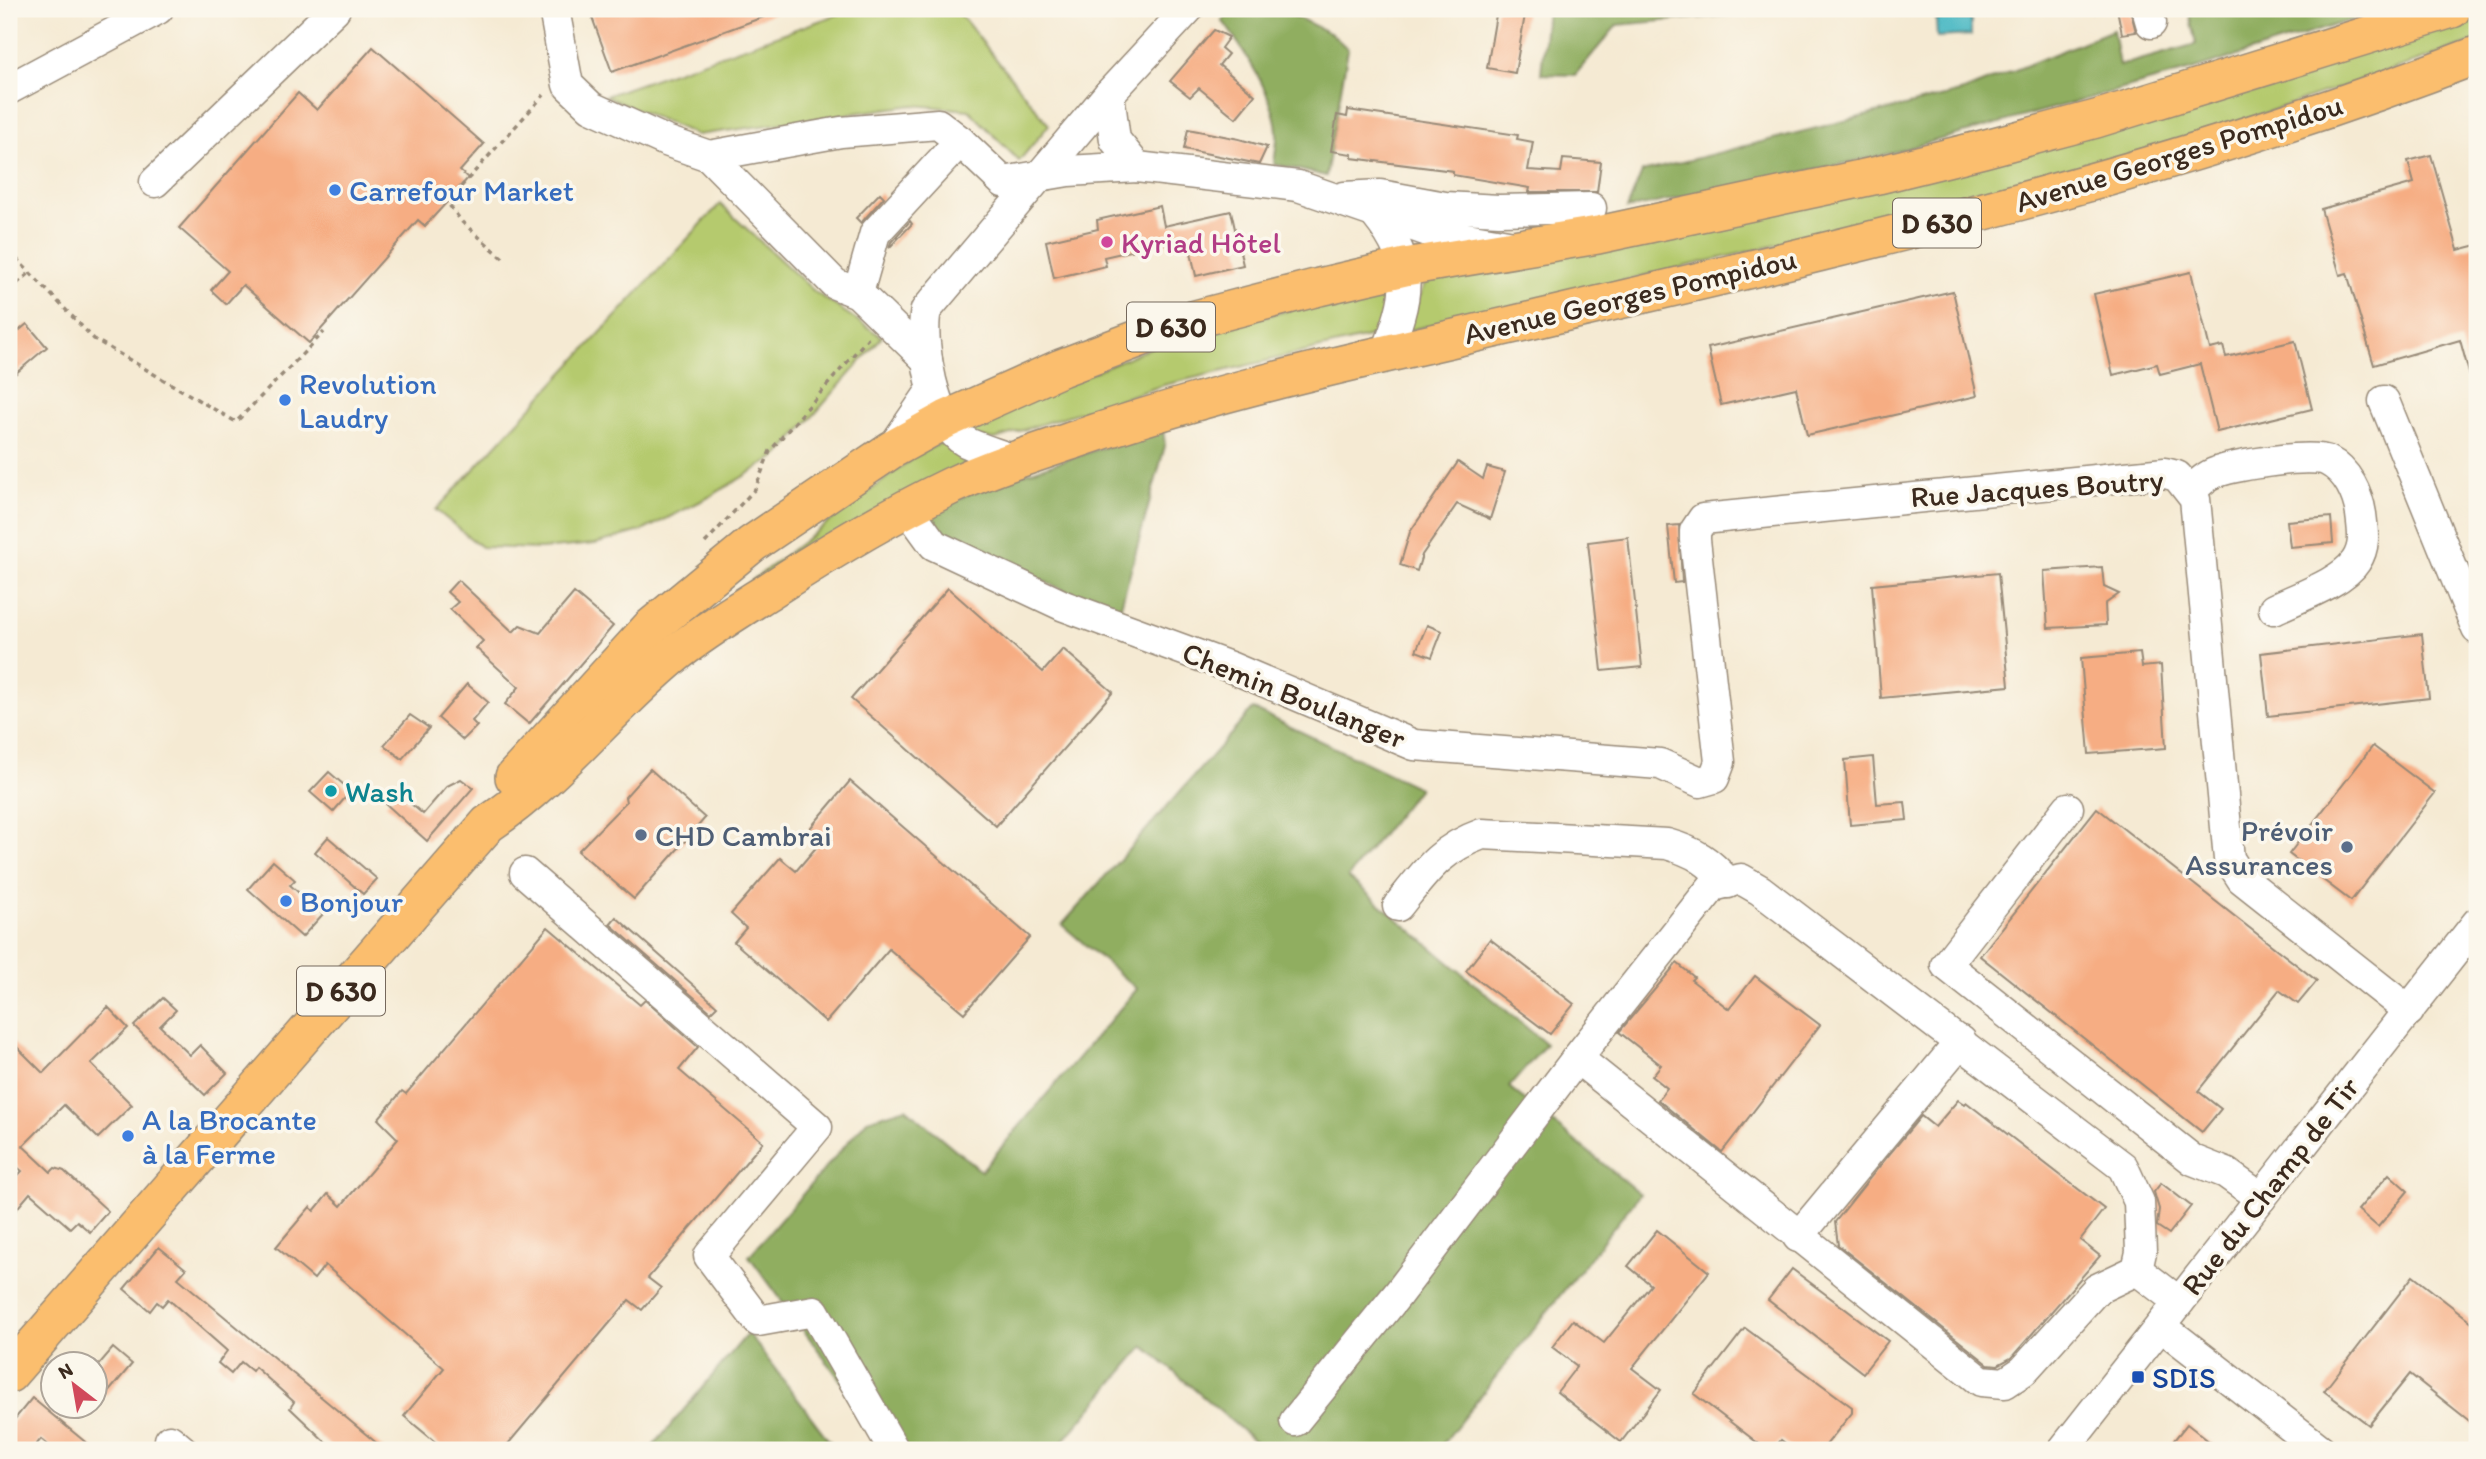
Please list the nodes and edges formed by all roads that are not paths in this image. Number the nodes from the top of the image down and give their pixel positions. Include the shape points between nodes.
1 (158, 9) edge
2 (335, 9) edge
3 (554, 9) edge
4 (1188, 9) edge
5 (2452, 9) edge
6 (2477, 55) edge
7 (9, 89) edge
8 (1109, 94) junction
9 (960, 141) junction
10 (709, 156) junction
11 (1137, 167) junction
12 (1039, 175) junction
13 (155, 182) dead end
14 (1334, 198) junction
15 (1591, 208) dead end
16 (1376, 215) junction
17 (1519, 246) junction
18 (1405, 267) junction
19 (858, 293) junction
20 (1386, 354) junction
21 (927, 360) junction
22 (2384, 401) dead end
23 (939, 404) junction
24 (891, 450) junction
25 (1015, 460) junction
26 (2192, 491) junction
27 (907, 508) junction
28 (2274, 609) dead end
29 (2477, 629) edge
30 (705, 633) junction
31 (1714, 778) joint
32 (2068, 808) dead end
33 (488, 824) junction
34 (525, 873) dead end
35 (1728, 883) junction
36 (1398, 906) dead end
37 (2477, 923) edge
38 (2409, 1011) junction
39 (1961, 1041) junction
40 (1577, 1058) junction
41 (2261, 1199) junction
42 (1798, 1237) junction
43 (2137, 1270) junction
44 (2179, 1302) junction
45 (2161, 1326) junction
46 (9, 1374) edge
47 (1295, 1421) dead end
48 (894, 1450) edge
49 (2063, 1450) edge
50 (2321, 1450) edge

1 - 7 street
2 - 13 street
3 - 10 street via 568,85 591,107
4 - 8 street
5 - 17 main road, Avenue Georges Pompidou / D 630 via 2096,119 1983,149 1598,235
6 - 20 main road, Avenue Georges Pompidou / D 630 via 2239,141 2123,175
8 - 11 street via 1115,140
8 - 12 street
9 - 10 street via 938,124 841,132
9 - 12 street via 1003,182
9 - 19 street via 875,233
10 - 19 street via 835,284
11 - 12 street
11 - 14 street via 1298,186
12 - 21 street via 926,310
14 - 15 street via 1380,195 1445,207 1499,210
14 - 16 street
16 - 17 street via 1431,232
16 - 18 street via 1391,233
17 - 18 main road, Avenue Georges Pompidou / D 630
18 - 20 street via 1406,295
18 - 23 main road, Avenue Georges Pompidou / D 630 via 1180,323 1061,369
19 - 21 street
20 - 25 main road, Avenue Georges Pompidou / D 630 via 1173,406
21 - 23 street
22 - 29 street
23 - 24 main road, Avenue Georges Pompidou / D 630
23 - 25 street via 961,440
24 - 30 main road via 835,510 723,594
24 - 33 main road, Avenue Georges Pompidou / D 630 via 752,544 650,628 506,785
25 - 27 main road, Avenue Georges Pompidou / D 630
26 - 28 street via 2220,471 2310,458 2331,463 2349,481 2358,500 2364,544 2356,562 2340,576
26 - 31 street, Rue Jacques Boutry via 2177,476 2165,473 1703,519 1695,540 1720,753
26 - 38 street, Rue Jacques Boutry via 2229,859 2242,879
27 - 30 main road, Avenue Georges Pompidou / D 630 via 849,539
27 - 31 street, Chemin Boulanger via 934,545 946,551 1064,606 1230,667 1414,745 1660,764 1700,782
30 - 33 main road, Avenue Georges Pompidou / D 630 via 598,723 521,802
32 - 41 street via 1946,965 2193,1160 2226,1173
33 - 46 main road, D 630
34 - 48 street via 817,1127 709,1256 758,1321 814,1311
35 - 36 street via 1696,853 1667,844 1482,834 1436,858
35 - 39 street via 1741,879 1760,890
35 - 40 street via 1713,886
37 - 38 street, Rue du Champ de Tir
38 - 41 street, Rue du Champ de Tir
39 - 42 street
39 - 43 street via 2123,1167 2139,1202
40 - 42 street
40 - 47 street
41 - 44 street, Rue du Champ de Tir
42 - 43 street via 1981,1381 2005,1383 2023,1371 2097,1289
43 - 44 street
44 - 45 street, Rue du Champ de Tir
45 - 49 street, Rue du Champ de Tir
45 - 50 street

